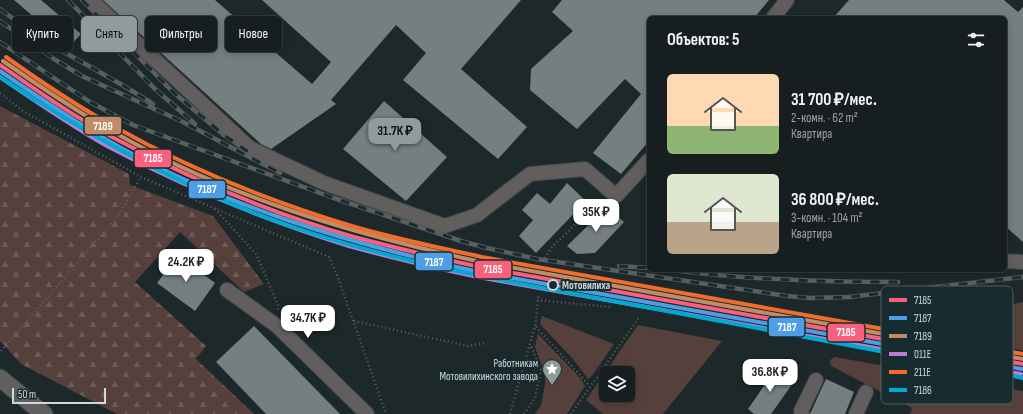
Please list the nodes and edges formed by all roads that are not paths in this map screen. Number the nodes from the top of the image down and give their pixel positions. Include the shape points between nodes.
1 (91, 0) edge
2 (787, 0) edge
3 (775, 16) edge
4 (647, 162) edge
5 (1007, 261) edge
6 (1023, 262) edge
7 (227, 290) dead end
8 (0, 378) edge
9 (816, 380) dead end
10 (866, 392) dead end
11 (44, 414) edge
12 (367, 414) edge
13 (802, 414) edge
14 (856, 414) edge

1 - 4 street via 250,148 324,183 445,226 477,215 530,174 585,169 616,196
2 - 3 street
5 - 6 street
7 - 12 street via 277,326
8 - 11 main road
9 - 13 street via 801,411
10 - 14 street

